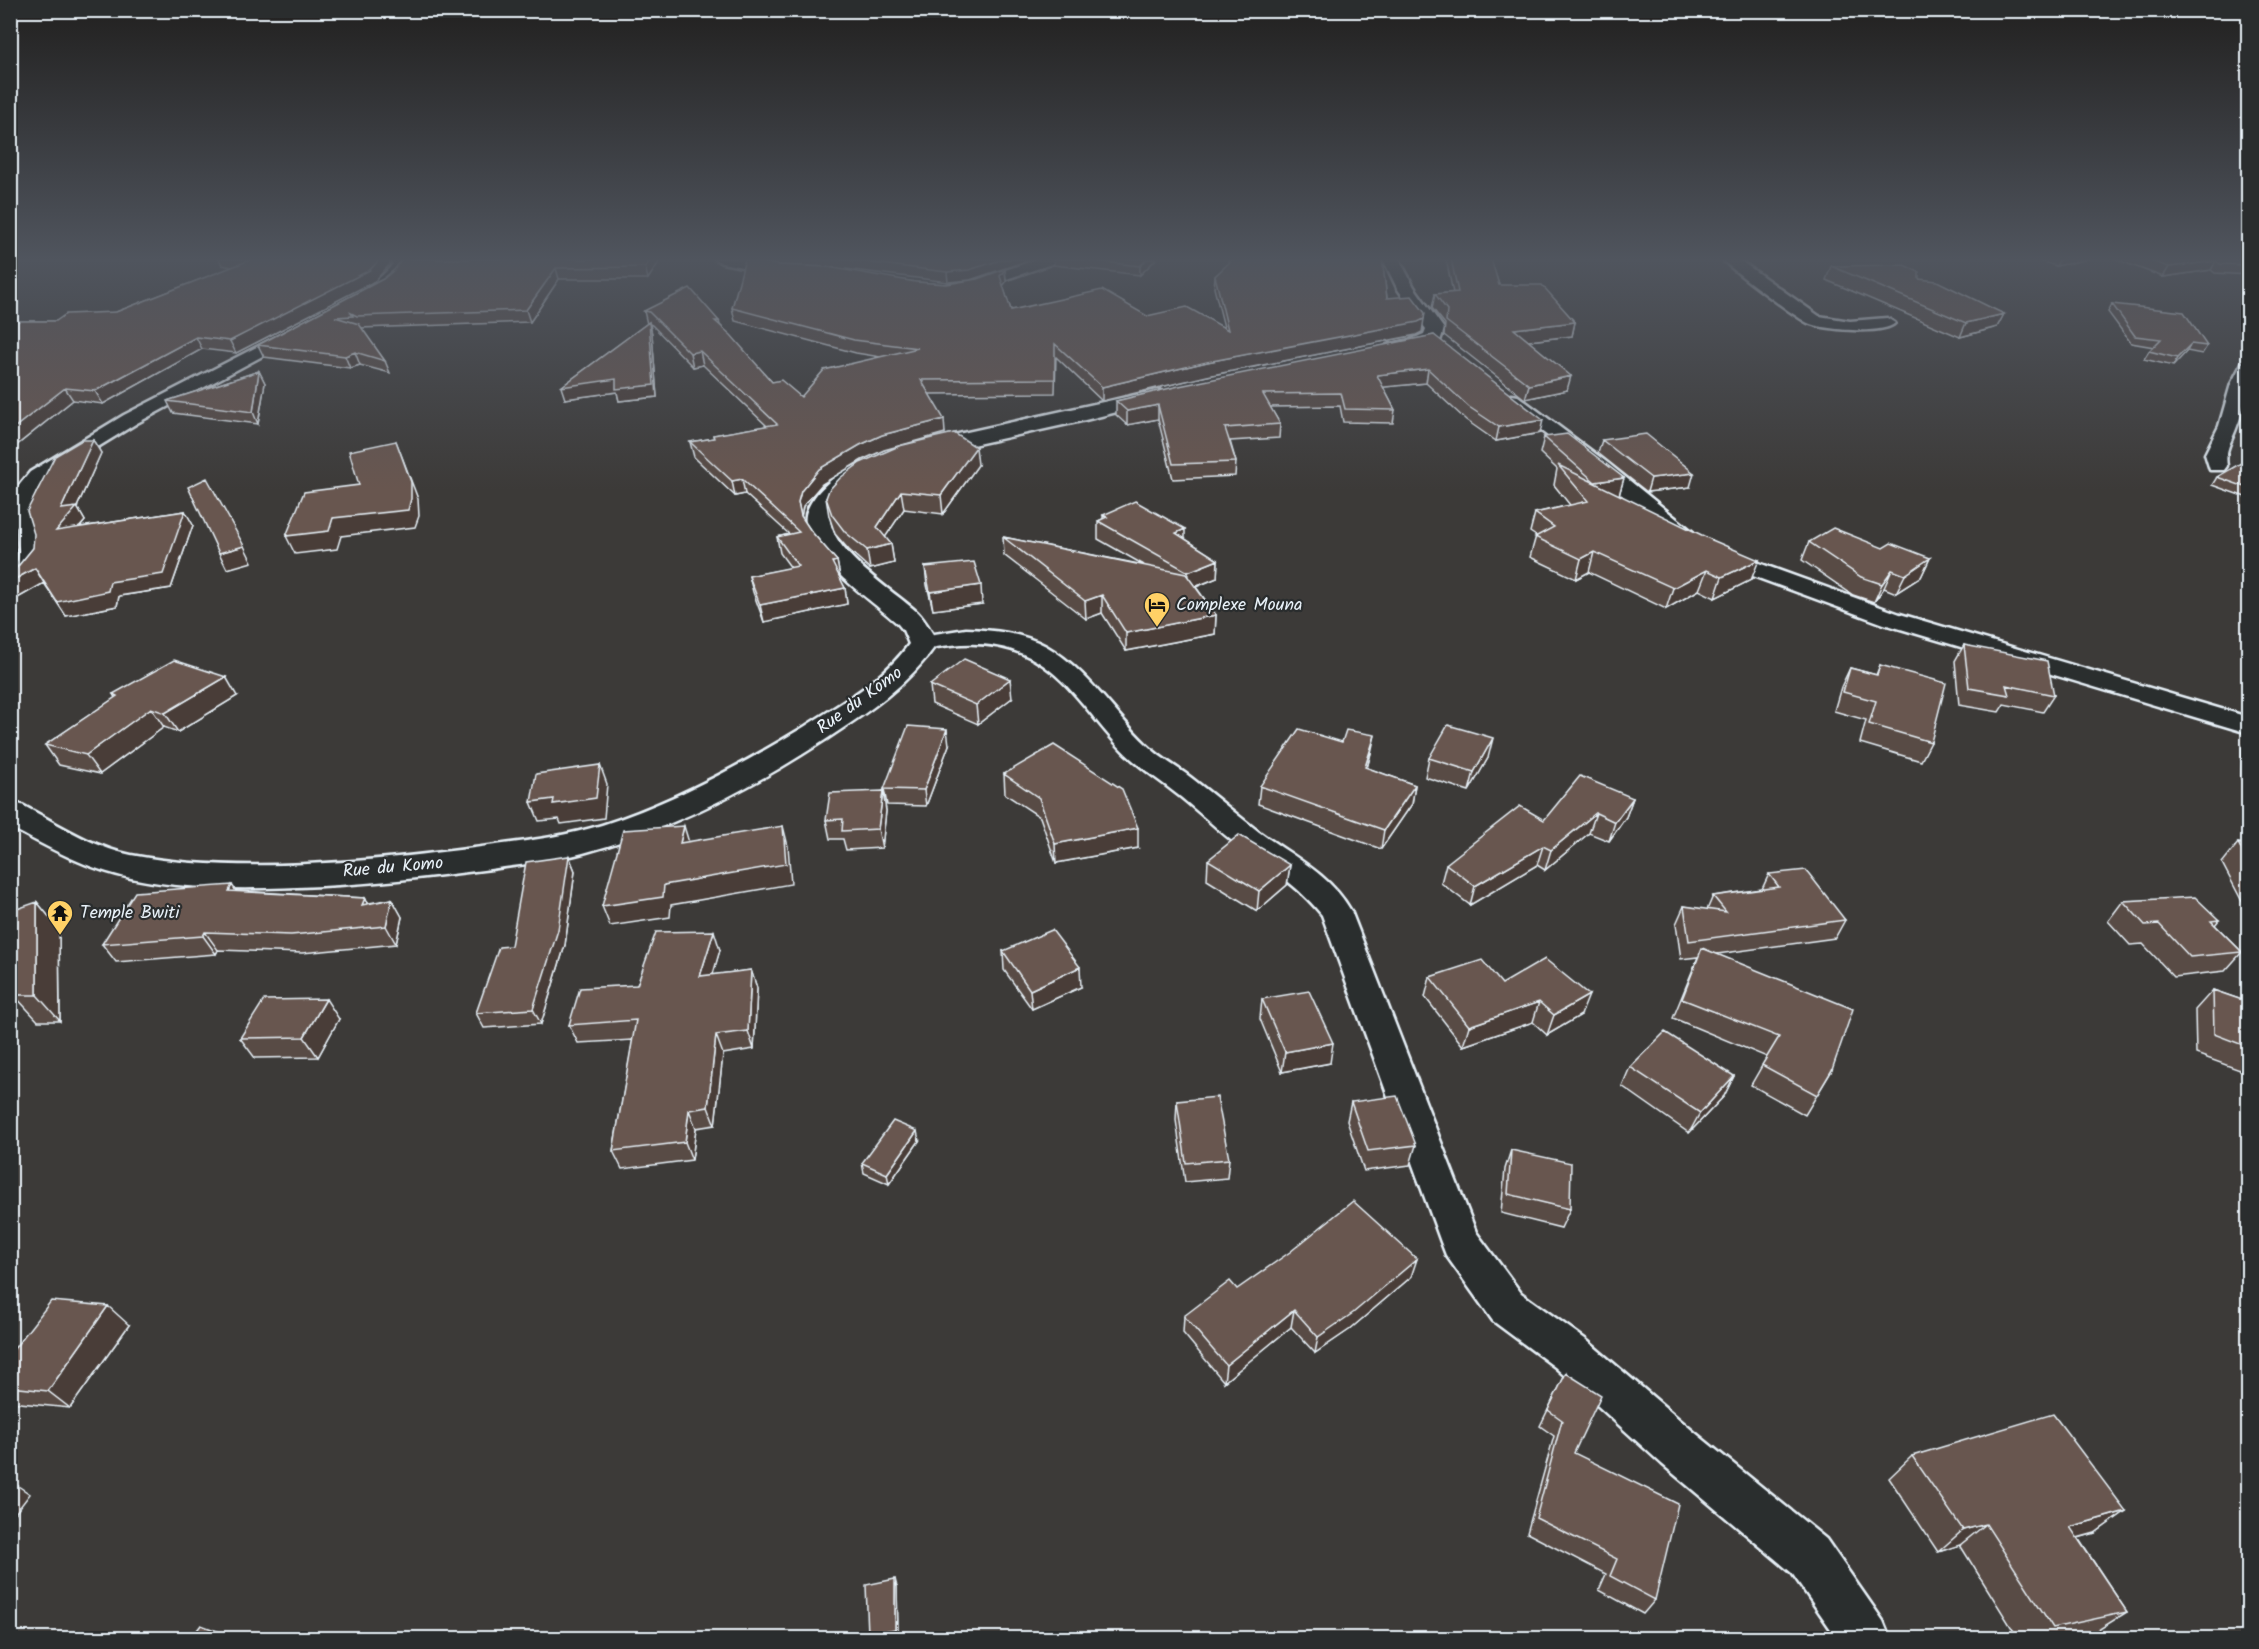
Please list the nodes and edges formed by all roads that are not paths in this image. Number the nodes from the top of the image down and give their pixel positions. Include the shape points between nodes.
1 (287, 336) edge
2 (1439, 336) edge
3 (1373, 353) edge
4 (2248, 367) edge
5 (1497, 387) edge
6 (1177, 390) edge
7 (2217, 466) dead end
8 (10, 585) edge
9 (924, 642) junction
10 (2248, 724) edge
11 (10, 813) edge
12 (1866, 1638) edge

1 - 8 street via 114,428 38,474 26,490 22,506 30,549 28,562
2 - 3 street via 1442,343
4 - 7 street via 2215,454
5 - 10 street via 1682,535 1714,553 1892,619
6 - 9 street via 889,459 854,474 833,489 815,516 821,536 838,557 909,620
9 - 11 street, Rue du Komo via 905,669 854,709 751,773 671,812 581,842 539,851 362,873 199,874 153,870 103,858
9 - 12 street via 995,637 1016,642 1057,664 1152,764 1310,882 1336,911 1460,1242 1507,1307 1570,1353 1809,1556

